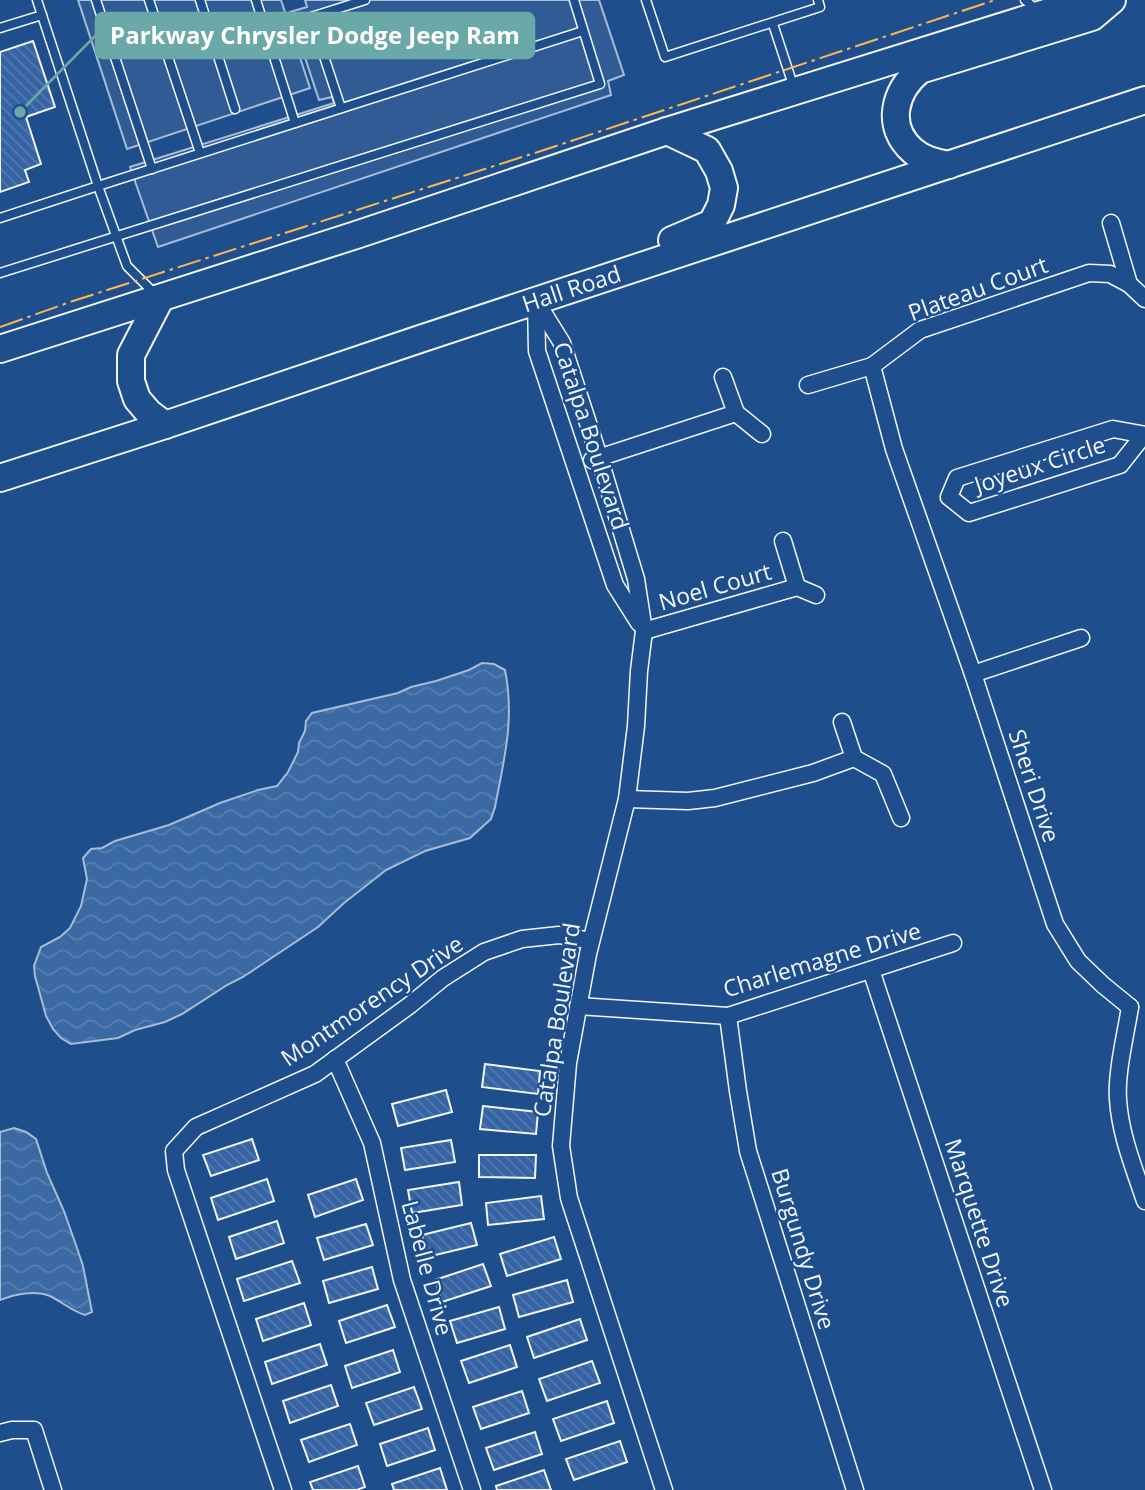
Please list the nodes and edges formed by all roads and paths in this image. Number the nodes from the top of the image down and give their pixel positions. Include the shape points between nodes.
1 (37, 0) edge
2 (96, 0) edge
3 (149, 0) edge
4 (200, 0) edge
5 (256, 0) edge
6 (365, 0) edge
7 (574, 0) edge
8 (646, 0) edge
9 (818, 0) edge
10 (1087, 0) edge
11 (1112, 0) edge
12 (1032, 7) edge
13 (42, 15) junction
14 (773, 23) junction
15 (0, 28) edge
16 (583, 31) junction
17 (795, 90) junction
18 (1145, 100) edge
19 (341, 108) junction
20 (235, 109) dead end
21 (295, 123) junction
22 (667, 131) junction
23 (200, 153) junction
24 (949, 165) junction
25 (152, 169) junction
26 (98, 186) junction
27 (0, 218) edge
28 (1111, 223) dead end
29 (115, 236) junction
30 (0, 273) edge
31 (1129, 284) junction
32 (160, 299) junction
33 (1145, 299) edge
34 (536, 301) junction
35 (0, 349) edge
36 (872, 366) junction
37 (723, 377) dead end
38 (808, 385) dead end
39 (736, 413) junction
40 (166, 425) junction
41 (762, 433) dead end
42 (1144, 435) edge
43 (600, 457) junction
44 (576, 464) junction
45 (0, 478) edge
46 (783, 541) dead end
47 (797, 587) junction
48 (816, 595) dead end
49 (644, 631) junction
50 (1080, 638) dead end
51 (973, 674) junction
52 (842, 722) dead end
53 (854, 758) junction
54 (627, 799) junction
55 (901, 818) dead end
56 (591, 941) junction
57 (953, 943) dead end
58 (871, 970) junction
59 (578, 1006) junction
60 (1138, 1007) edge
61 (728, 1016) junction
62 (335, 1059) junction
63 (1145, 1200) edge
64 (0, 1433) edge
65 (53, 1490) edge
66 (283, 1490) edge
67 (472, 1490) edge
68 (664, 1490) edge
69 (855, 1490) edge
70 (1043, 1490) edge

1 - 13 lane
2 - 25 lane
3 - 23 lane
4 - 20 lane
5 - 21 lane
6 - 19 lane via 311,17
7 - 16 lane
8 - 14 lane via 666,57
9 - 14 lane via 820,7
10 - 12 highway
11 - 24 highway via 1092,17 920,70 909,79 895,111 897,127 915,153
12 - 17 highway
13 - 15 lane
13 - 26 lane
14 - 17 lane
16 - 19 lane
16 - 29 lane via 600,84
17 - 22 highway
18 - 24 highway, Hall Road
19 - 21 lane
21 - 23 lane
22 - 32 highway
22 - 34 highway via 707,150 719,171 724,188 712,222
23 - 25 lane
24 - 34 highway, Hall Road
25 - 26 lane
26 - 27 lane
26 - 29 lane
28 - 31 street
29 - 30 lane
29 - 32 lane via 127,267
31 - 33 street
31 - 36 street, Plateau Court via 1110,274 1089,273 920,330
32 - 35 highway
32 - 40 highway via 131,355 131,381 137,400
34 - 40 highway, Hall Road
34 - 43 street, Catalpa Boulevard via 562,343
34 - 44 street, Catalpa Boulevard via 537,351
36 - 38 street, Plateau Court
36 - 51 street, Sheri Drive via 894,450
37 - 39 street
39 - 41 street
39 - 43 street
40 - 45 highway, Hall Road
42 - 42 street, Joyeux Circle via 1113,429 957,478 949,497 969,513 1070,481 1120,465
43 - 44 street
43 - 49 street, Catalpa Boulevard via 636,579
44 - 49 street, Catalpa Boulevard via 615,585
46 - 47 street, Noel Court
47 - 48 street, Noel Court
47 - 49 street, Noel Court
49 - 54 street, Catalpa Boulevard
50 - 51 street
51 - 60 street, Sheri Drive via 1055,924 1078,961 1103,985
52 - 53 street
53 - 54 street via 715,798
53 - 55 street via 883,774
54 - 56 street, Catalpa Boulevard
56 - 59 street, Catalpa Boulevard
56 - 62 street, Montmorency Drive via 559,935 522,939 484,952
57 - 58 street, Charlemagne Drive
58 - 61 street, Charlemagne Drive
58 - 70 street, Marquette Drive
59 - 61 street, Charlemagne Drive
59 - 68 street, Catalpa Boulevard via 561,1146 569,1198
60 - 63 street, Sheri Drive via 1121,1058 1117,1097 1121,1128
61 - 69 street, Burgundy Drive via 748,1151
62 - 66 street, Montmorency Drive via 315,1074 196,1127 174,1151 176,1170
62 - 67 street, Labelle Drive via 372,1143 402,1280
64 - 65 street via 34,1430

